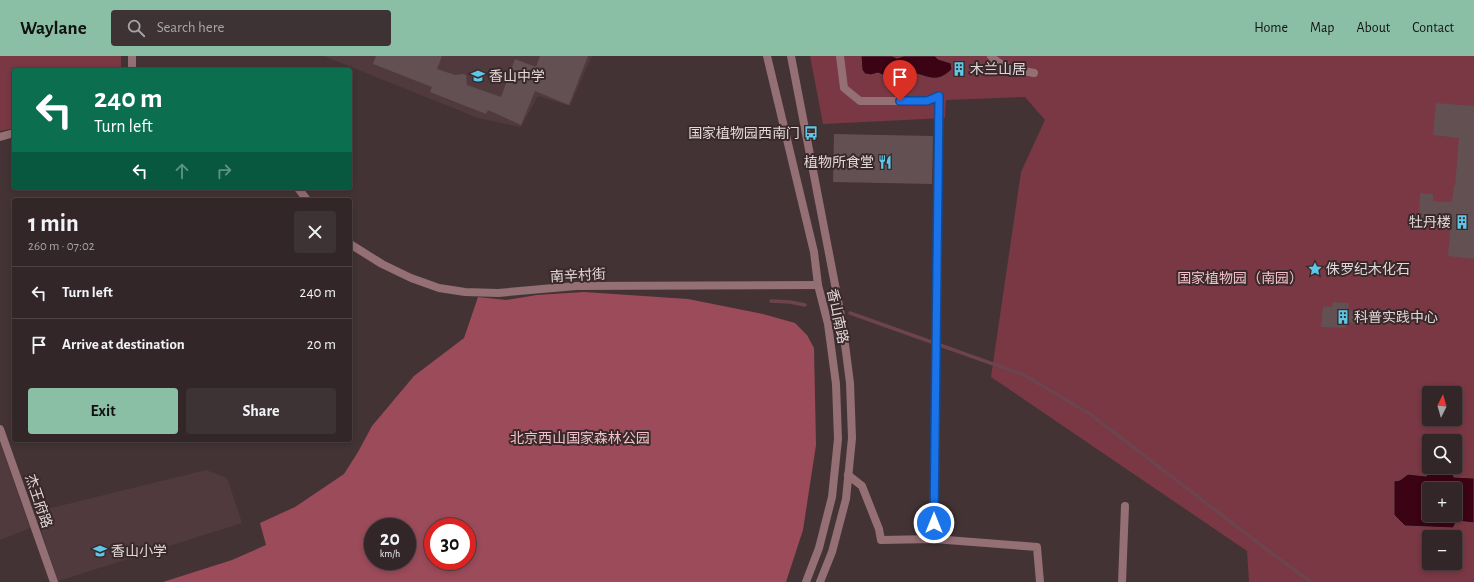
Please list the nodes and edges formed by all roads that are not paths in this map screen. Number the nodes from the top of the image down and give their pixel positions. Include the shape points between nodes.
1 (132, 56) edge
2 (768, 56) edge
3 (791, 56) edge
4 (840, 56) edge
5 (991, 56) edge
6 (132, 68) edge
7 (1034, 73) dead end
8 (12, 134) edge
9 (0, 137) edge
10 (352, 245) edge
11 (818, 285) junction
12 (0, 429) edge
13 (848, 475) junction
14 (1125, 506) dead end
15 (934, 539) junction
16 (54, 582) edge
17 (806, 582) edge
18 (820, 582) edge
19 (1040, 582) edge
20 (1122, 582) edge

1 - 6 street
2 - 11 street, 香山南路 via 814,252
3 - 13 street, 香山南路 via 842,322 850,383 852,438
4 - 15 street via 844,88 860,101 927,101 939,96
5 - 7 street via 995,61 1016,70
8 - 9 street
10 - 11 street, 南辛村街 via 411,278 439,288 465,292 498,293 576,286
11 - 17 street, 香山南路 via 828,324 836,384 838,439 832,497 819,548
12 - 16 street, 杰王府路
13 - 15 street via 862,486 881,540
13 - 18 street, 香山南路 via 846,499 832,552
14 - 20 street
15 - 19 street via 1037,547

